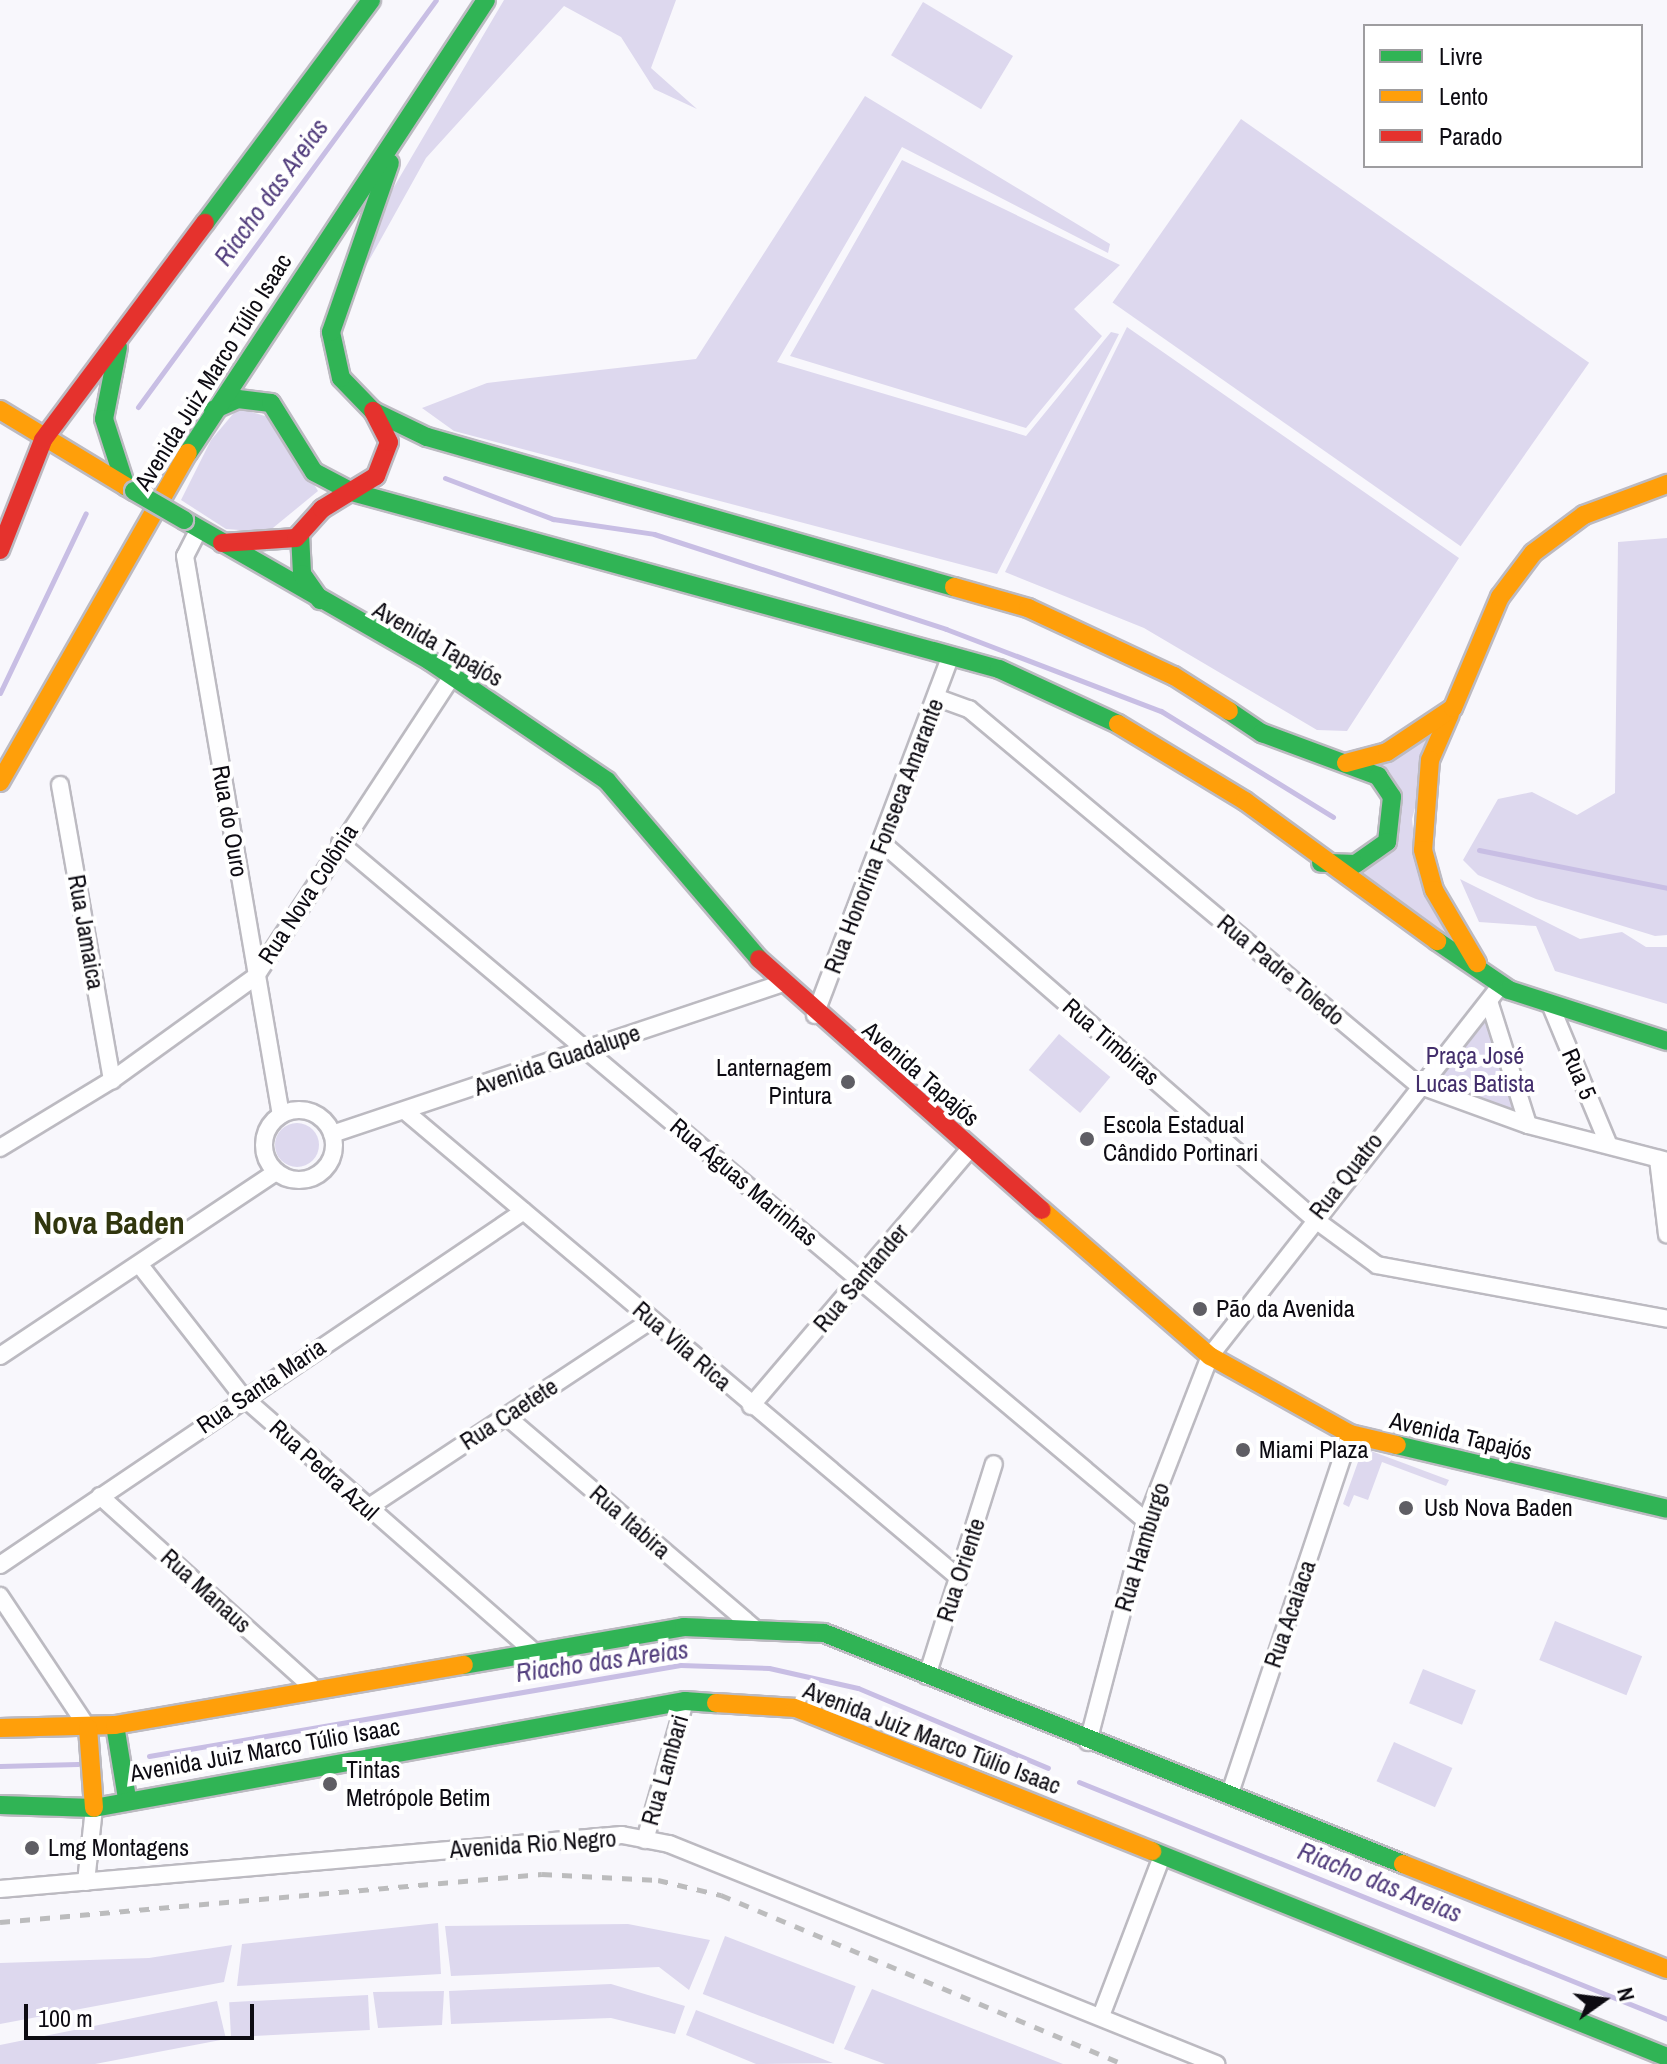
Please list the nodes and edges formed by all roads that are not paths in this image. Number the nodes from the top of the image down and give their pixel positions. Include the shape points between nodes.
1 (371, 0) edge
2 (486, 0) edge
3 (410, 114) junction
4 (122, 333) junction
5 (0, 410) edge
6 (213, 410) junction
7 (373, 411) junction
8 (43, 440) junction
9 (1667, 484) edge
10 (130, 489) junction
11 (352, 492) junction
12 (191, 524) junction
13 (300, 534) junction
14 (218, 543) junction
15 (0, 550) edge
16 (337, 614) junction
17 (951, 656) junction
18 (452, 676) junction
19 (938, 698) junction
20 (1453, 708) junction
21 (1335, 765) junction
22 (0, 782) edge
23 (60, 785) dead end
24 (881, 842) junction
25 (340, 843) junction
26 (1321, 863) junction
27 (1482, 972) junction
28 (256, 976) junction
29 (780, 984) junction
30 (1501, 985) junction
31 (1489, 1001) junction
32 (1550, 1004) junction
33 (815, 1015) junction
34 (1667, 1041) edge
35 (587, 1050) junction
36 (112, 1080) junction
37 (1418, 1085) junction
38 (406, 1112) junction
39 (281, 1115) junction
40 (1528, 1125) junction
41 (332, 1134) junction
42 (1608, 1143) junction
43 (0, 1148) edge
44 (970, 1149) junction
45 (1662, 1160) edge
46 (276, 1172) junction
47 (524, 1211) junction
48 (1313, 1218) junction
49 (1667, 1234) edge
50 (139, 1264) junction
51 (861, 1280) junction
52 (1667, 1319) edge
53 (652, 1320) junction
54 (0, 1356) edge
55 (1210, 1356) junction
56 (243, 1397) junction
57 (751, 1406) junction
58 (506, 1416) junction
59 (1350, 1434) junction
60 (994, 1464) dead end
61 (100, 1496) junction
62 (366, 1509) junction
63 (1667, 1509) edge
64 (1146, 1521) junction
65 (0, 1565) edge
66 (959, 1578) junction
67 (0, 1596) edge
68 (754, 1628) junction
69 (534, 1652) junction
70 (927, 1676) junction
71 (311, 1686) junction
72 (685, 1701) junction
73 (115, 1725) junction
74 (0, 1728) edge
75 (88, 1728) junction
76 (1088, 1742) junction
77 (1230, 1793) junction
78 (127, 1798) junction
79 (0, 1805) edge
80 (94, 1808) junction
81 (645, 1840) junction
82 (1162, 1856) junction
83 (86, 1882) junction
84 (0, 1889) edge
85 (1667, 1969) edge
86 (1101, 2016) junction
87 (1667, 2057) edge
88 (1216, 2064) edge
89 (1664, 2064) edge

1 - 4 main road
2 - 3 main road, Avenida Juiz Marco Túlio Isaac
3 - 6 main road, Avenida Juiz Marco Túlio Isaac
3 - 7 main road via 331,332 341,378
4 - 8 main road
4 - 10 main road via 104,419
5 - 8 main road
6 - 11 main road via 238,399 271,403 314,472
6 - 22 main road, Avenida Juiz Marco Túlio Isaac
7 - 11 main road via 389,442 384,464
7 - 21 main road via 427,437 1028,608 1174,676 1262,733
8 - 10 main road
8 - 15 main road
9 - 20 main road via 1584,515 1533,553 1500,597
10 - 12 main road, Avenida Tapajós, bridge
11 - 13 main road
11 - 17 main road
12 - 14 main road, Avenida Tapajós
12 - 28 street, Rua do Ouro via 185,556
13 - 14 main road via 263,546
13 - 16 main road via 298,559 309,592
14 - 16 main road, Avenida Tapajós
16 - 18 main road, Avenida Tapajós
17 - 19 street, Rua Honorina Fonseca Amarante
17 - 26 main road via 999,669 1119,725 1245,801
18 - 25 street, Rua Nova Colônia
18 - 29 main road, Avenida Tapajós via 607,781
19 - 24 street, Rua Honorina Fonseca Amarante
19 - 37 street, Rua Padre Toledo via 969,709
20 - 21 main road via 1387,752
20 - 27 main road via 1430,760 1423,850 1434,890
21 - 26 main road via 1378,776 1395,820 1387,842 1370,858
23 - 36 street, Rua Jamaica
24 - 33 street, Rua Honorina Fonseca Amarante
24 - 48 street, Rua Timbiras
25 - 28 street, Rua Nova Colônia
25 - 35 street, Rua Águas Marinhas
26 - 27 main road
27 - 30 main road
28 - 36 street, Rua Nova Colônia
28 - 39 street, Rua do Ouro
29 - 33 main road, Avenida Tapajós
29 - 35 street, Avenida Guadalupe
30 - 31 street, Rua Quatro
30 - 32 main road
31 - 37 street, Rua Quatro
31 - 40 street
32 - 34 main road
32 - 42 street, Rua 5
33 - 44 main road, Avenida Tapajós
35 - 38 street, Avenida Guadalupe
35 - 51 street, Rua Águas Marinhas
36 - 43 street, Rua Nova Colônia
37 - 40 street, Rua Padre Toledo
37 - 48 street, Rua Quatro
38 - 41 street, Avenida Guadalupe
38 - 47 street, Rua Vila Rica
39 - 41 street via 311,1112
39 - 46 street via 264,1142
40 - 42 street, Rua Padre Toledo
41 - 46 street via 333,1156 319,1175 297,1181
42 - 45 street, Rua Padre Toledo
44 - 51 street, Rua Santander
44 - 55 main road, Avenida Tapajós
45 - 49 street
46 - 50 street
47 - 53 street, Rua Vila Rica
47 - 56 street, Rua Santa Maria
48 - 52 street, Rua Timbiras via 1377,1265
48 - 55 street, Rua Quatro
50 - 54 street
50 - 56 street, Rua Pedra Azul
51 - 57 street, Rua Santander
51 - 64 street, Rua Águas Marinhas
53 - 57 street, Rua Vila Rica
53 - 58 street, Rua Caetete
55 - 59 main road, Avenida Tapajós
55 - 64 street, Rua Hamburgo
56 - 61 street, Rua Santa Maria
56 - 62 street, Rua Pedra Azul
57 - 66 street, Rua Vila Rica
58 - 62 street, Rua Caetete
58 - 68 street, Rua Itabira
59 - 63 main road, Avenida Tapajós
59 - 77 street, Rua Acaiaca
60 - 66 street, Rua Oriente
61 - 65 street, Rua Santa Maria
61 - 71 street, Rua Manaus
62 - 69 street, Rua Pedra Azul
64 - 76 street, Rua Hamburgo
66 - 70 street, Rua Oriente
67 - 75 street
68 - 69 main road via 684,1627
68 - 70 main road via 824,1633
69 - 71 main road
70 - 76 main road
71 - 73 main road
72 - 78 main road, Avenida Juiz Marco Túlio Isaac
72 - 81 street, Rua Lambari
72 - 82 main road, Avenida Juiz Marco Túlio Isaac via 796,1708
73 - 75 main road
73 - 78 main road
74 - 75 main road
75 - 80 main road
76 - 77 main road
77 - 85 main road
78 - 80 main road, Avenida Juiz Marco Túlio Isaac
79 - 80 main road, Avenida Juiz Marco Túlio Isaac
80 - 83 street
81 - 83 street, Avenida Rio Negro via 622,1835
81 - 86 street, Avenida Rio Negro
82 - 86 street
82 - 87 main road, Avenida Juiz Marco Túlio Isaac
83 - 84 street, Avenida Rio Negro
86 - 88 street, Avenida Rio Negro
87 - 89 street

